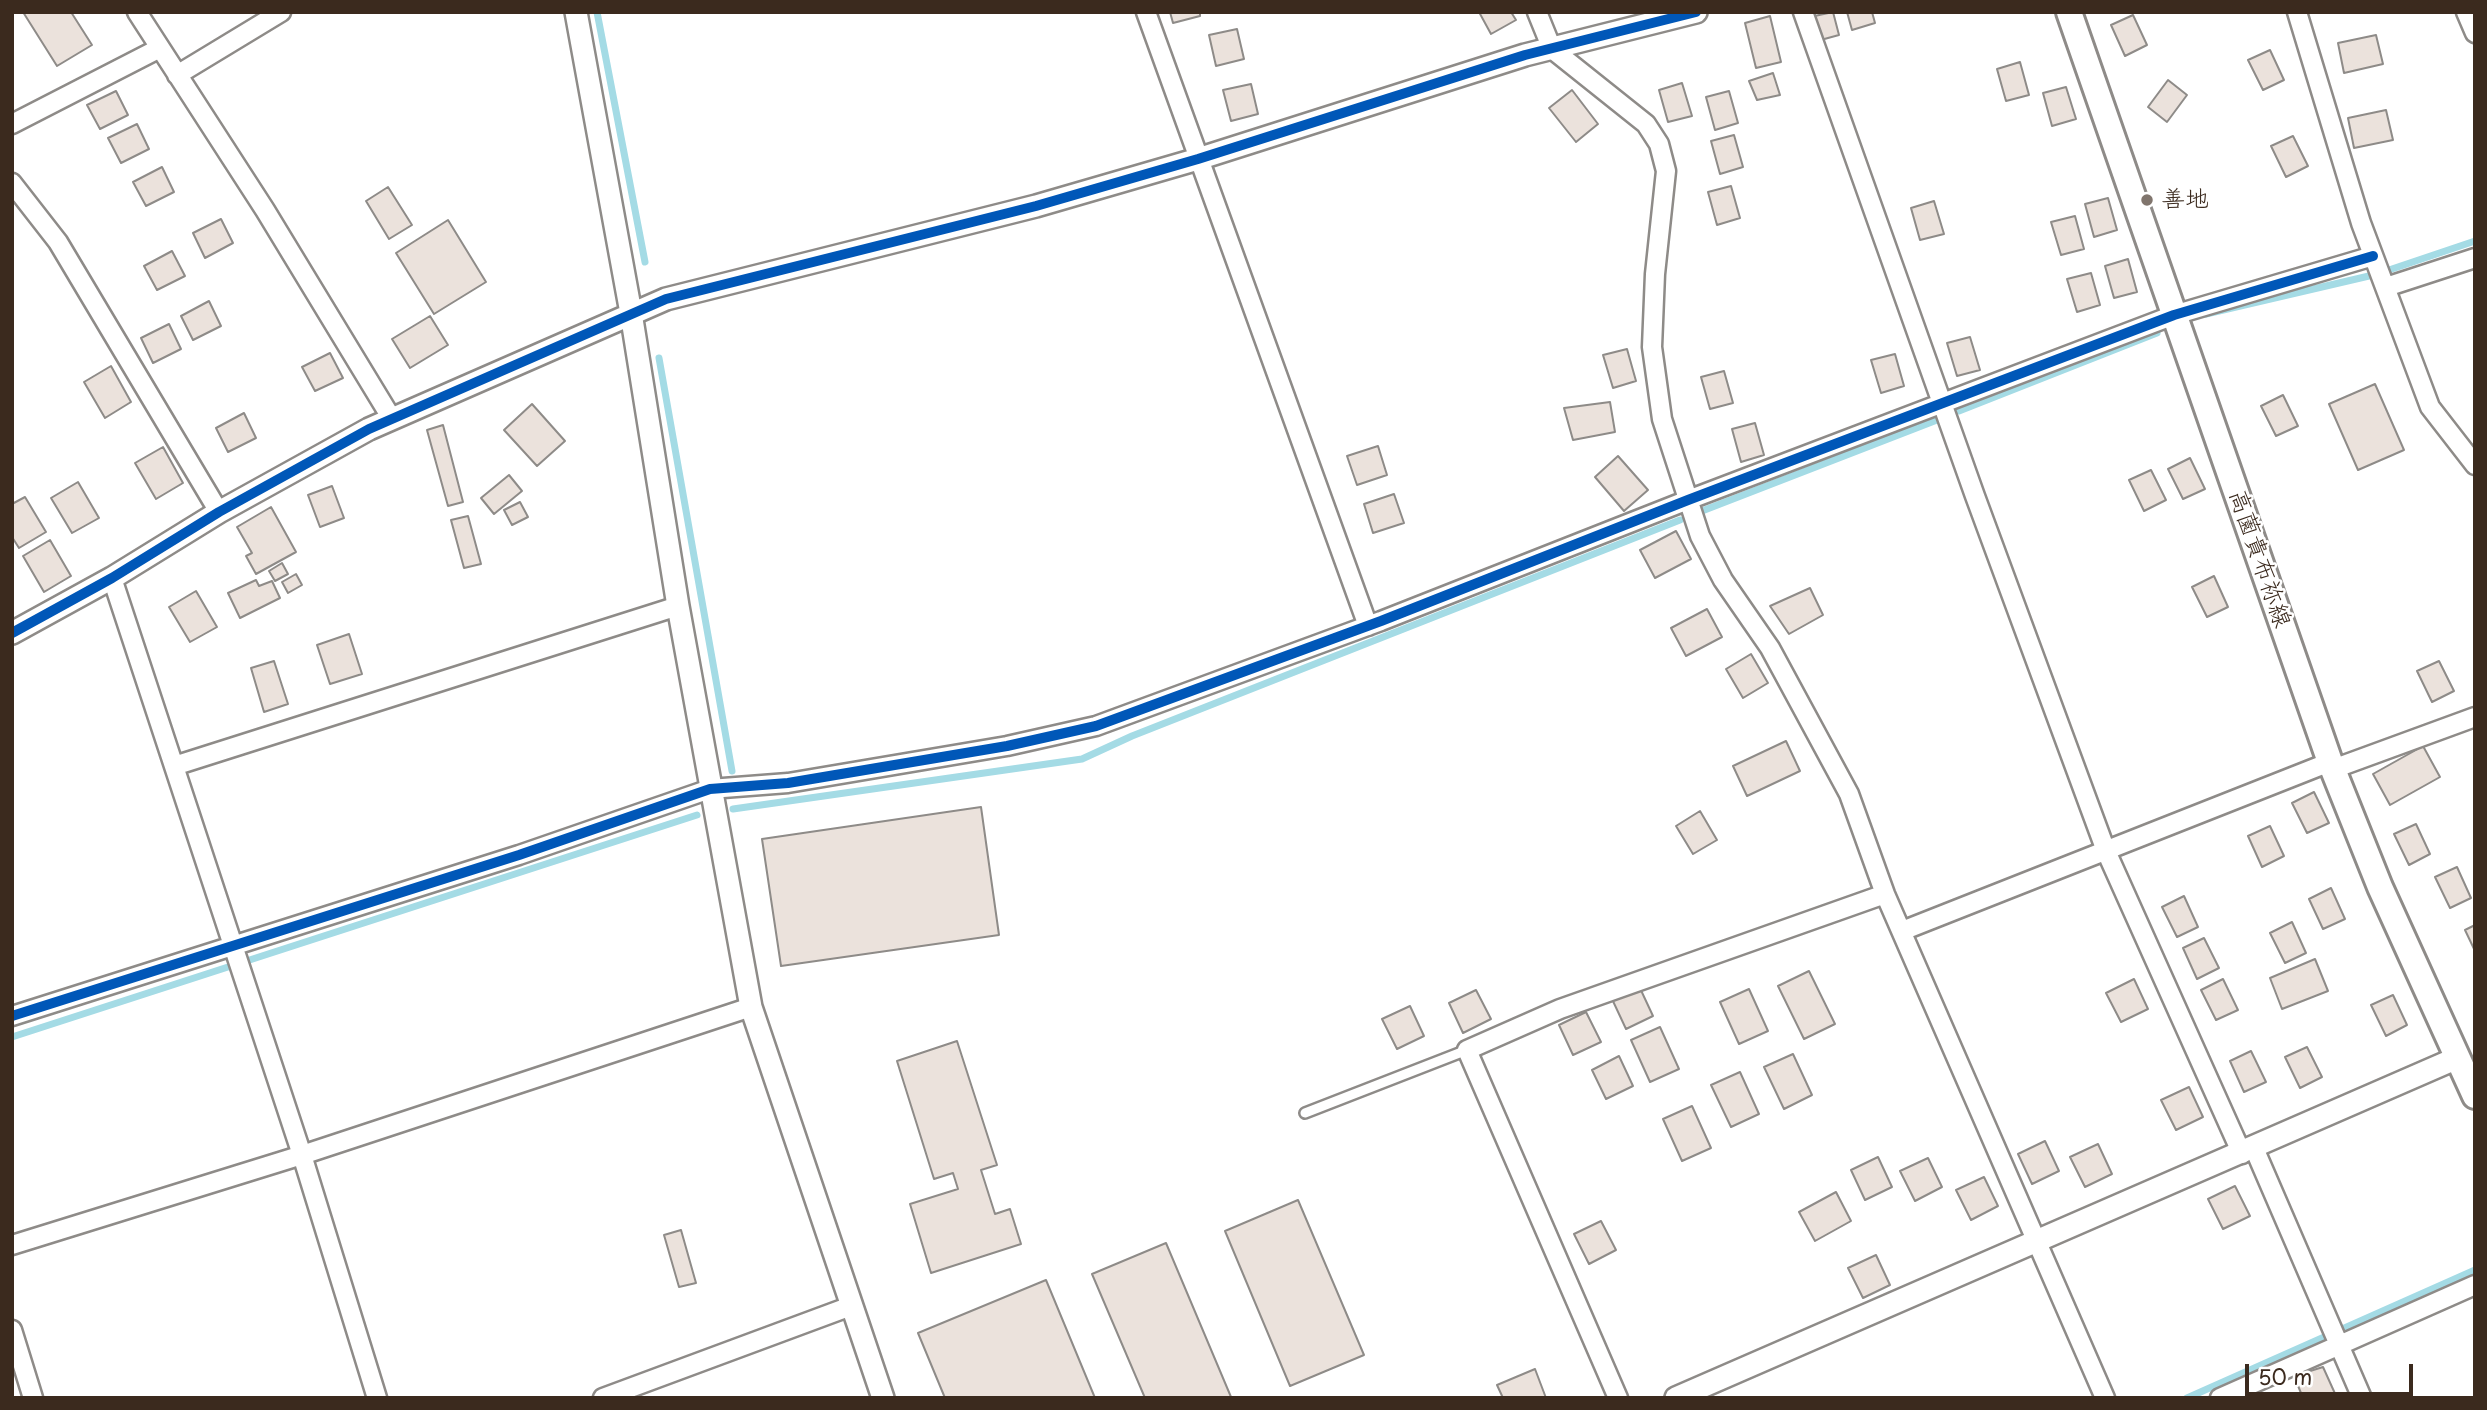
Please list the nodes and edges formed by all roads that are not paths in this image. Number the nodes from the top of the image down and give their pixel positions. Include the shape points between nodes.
1 (137, 12) edge
2 (281, 12) edge
3 (576, 12) edge
4 (1146, 12) edge
5 (1536, 12) edge
6 (1696, 12) edge
7 (1803, 12) edge
8 (2069, 12) edge
9 (2297, 12) edge
10 (2466, 12) edge
11 (2475, 33) edge
12 (160, 48) junction
13 (1552, 49) junction
14 (177, 75) junction
15 (12, 124) edge
16 (1198, 159) junction
17 (12, 183) edge
18 (2373, 256) junction
19 (2475, 258) edge
20 (2386, 287) junction
21 (631, 313) junction
22 (2174, 315) junction
23 (1943, 402) junction
24 (392, 419) junction
25 (2475, 465) edge
26 (1688, 499) junction
27 (219, 512) junction
28 (112, 578) junction
29 (678, 606) junction
30 (1368, 626) junction
31 (12, 633) edge
32 (2475, 717) edge
33 (174, 766) junction
34 (2332, 766) junction
35 (710, 789) junction
36 (2106, 851) junction
37 (1885, 894) junction
38 (1902, 931) junction
39 (233, 947) junction
40 (751, 1007) junction
41 (12, 1016) edge
42 (1467, 1050) junction
43 (2466, 1054) edge
44 (2475, 1096) edge
45 (1306, 1113) dead end
46 (2248, 1151) junction
47 (302, 1155) junction
48 (2036, 1242) junction
49 (12, 1245) edge
50 (2475, 1285) edge
51 (851, 1306) junction
52 (12, 1330) edge
53 (2337, 1339) junction
54 (33, 1398) edge
55 (377, 1398) edge
56 (603, 1398) edge
57 (883, 1398) edge
58 (1618, 1398) edge
59 (1676, 1398) edge
60 (2105, 1398) edge
61 (2220, 1398) edge
62 (2362, 1398) edge

1 - 12 street
2 - 14 street
3 - 21 street
4 - 16 street
5 - 13 street
6 - 13 street
7 - 23 street
8 - 22 main road, 高薗貴布祢線
9 - 18 street
10 - 11 street
12 - 14 street
12 - 15 street
13 - 16 street
13 - 26 street via 1646,124 1659,144 1666,171 1652,347 1662,419
14 - 24 street
16 - 21 street via 1036,206 666,299
16 - 30 street
17 - 27 street via 58,242
18 - 20 street
18 - 22 street
19 - 20 street
20 - 25 street via 2430,407
21 - 24 street
21 - 29 street
22 - 23 street
22 - 34 main road, 高薗貴布祢線
23 - 26 street
23 - 36 street
24 - 27 street
26 - 30 street
26 - 37 street via 1700,536 1723,580 1770,648 1849,794
27 - 28 street
28 - 31 street
28 - 33 street
29 - 33 street
29 - 35 street
30 - 35 street via 1086,728 788,783
32 - 34 street
33 - 39 street
34 - 36 street
34 - 43 main road, 高薗貴布祢線 via 2380,887
35 - 39 street
35 - 40 street
36 - 38 street
36 - 46 street
37 - 38 street
37 - 42 street via 1560,1009
38 - 48 street
39 - 41 street
39 - 47 street
40 - 47 street
40 - 51 street
42 - 45 lane
42 - 58 street
43 - 44 main road, 高薗貴布祢線
43 - 46 street
46 - 48 street
46 - 53 street
47 - 49 street
47 - 55 street
48 - 59 street
48 - 60 street
50 - 53 street
51 - 56 street
51 - 57 street
52 - 54 street
53 - 61 street
53 - 62 street

